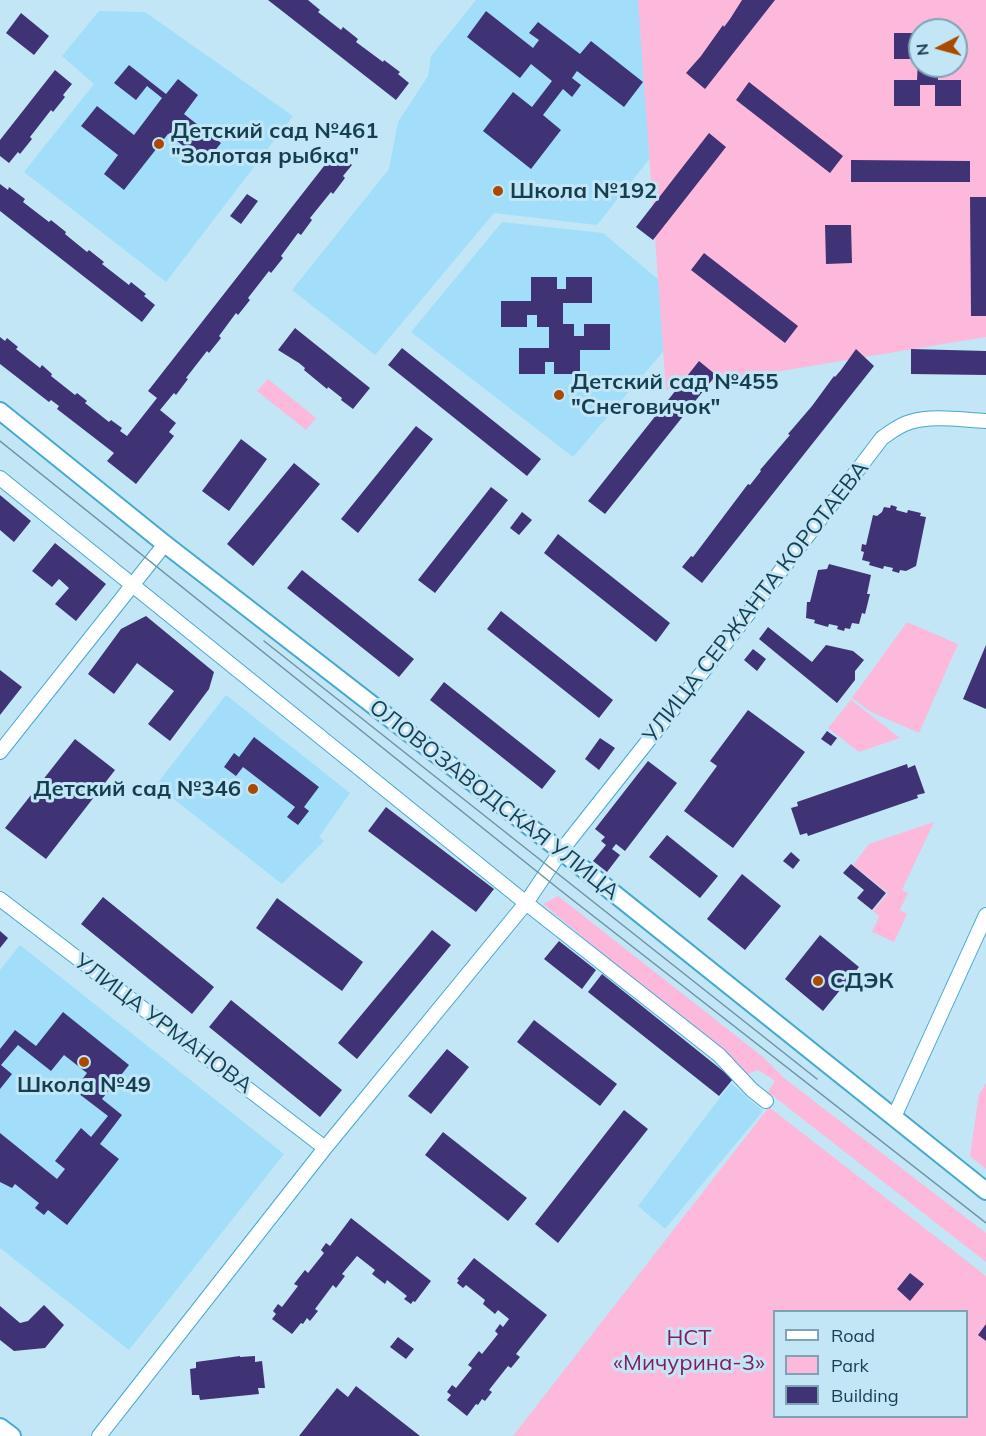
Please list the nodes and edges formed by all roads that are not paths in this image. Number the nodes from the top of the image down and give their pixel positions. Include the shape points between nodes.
1 (0, 411) edge
2 (986, 421) edge
3 (0, 478) edge
4 (165, 544) junction
5 (133, 584) junction
6 (0, 752) edge
7 (561, 851) junction
8 (0, 899) edge
9 (526, 903) junction
10 (986, 915) edge
11 (766, 1101) dead end
12 (894, 1117) junction
13 (325, 1148) junction
14 (986, 1191) edge
15 (0, 1427) edge
16 (12, 1436) edge
17 (99, 1436) edge

1 - 4 street, ОЛОВОЗАВОДСКАЯ УЛИЦА
2 - 7 street, УЛИЦА СЕРЖАНТА КОРОТАЕВА via 912,421 882,438
3 - 5 street
4 - 5 street
4 - 7 street, ОЛОВОЗАВОДСКАЯ УЛИЦА
5 - 6 street
5 - 9 street
7 - 9 street, УЛИЦА СЕРЖАНТА КОРОТАЕВА
7 - 12 street, ОЛОВОЗАВОДСКАЯ УЛИЦА
8 - 13 street, УЛИЦА УРМАНОВА
9 - 11 street via 719,1055
9 - 13 street, УЛИЦА СЕРЖАНТА КОРОТАЕВА
10 - 12 street
12 - 14 street, ОЛОВОЗАВОДСКАЯ УЛИЦА
13 - 17 street, УЛИЦА СЕРЖАНТА КОРОТАЕВА
15 - 16 street

